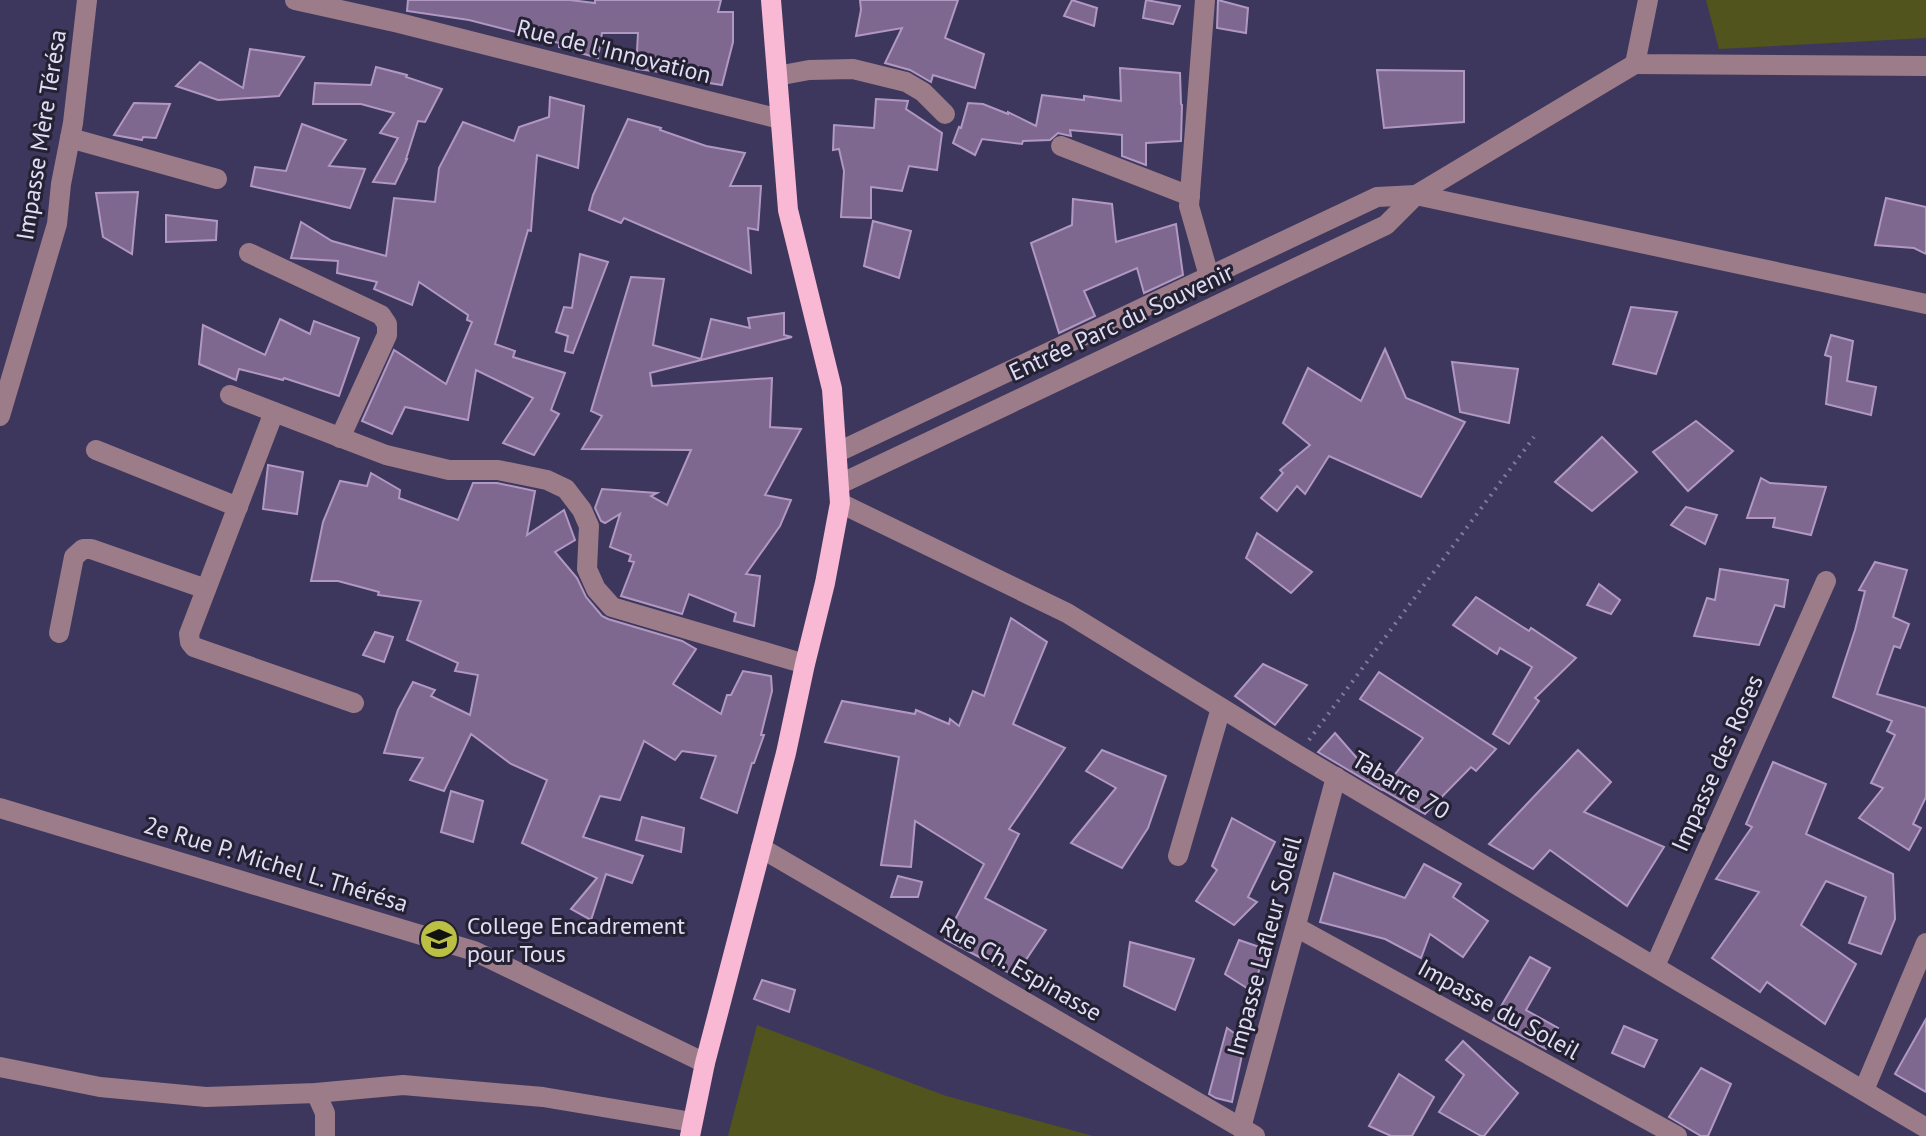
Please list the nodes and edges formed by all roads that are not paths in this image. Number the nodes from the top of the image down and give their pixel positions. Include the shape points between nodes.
1 (87, 0) edge
2 (295, 0) edge
3 (771, 0) edge
4 (1205, 0) edge
5 (1648, 0) edge
6 (1635, 64) junction
7 (1926, 66) edge
8 (777, 76) junction
9 (945, 114) dead end
10 (780, 119) junction
11 (70, 138) junction
12 (1061, 146) dead end
13 (217, 179) dead end
14 (1416, 195) junction
15 (1190, 196) junction
16 (249, 253) dead end
17 (1209, 276) junction
18 (1926, 304) edge
19 (230, 395) dead end
20 (274, 412) junction
21 (0, 416) edge
22 (340, 438) junction
23 (96, 450) dead end
24 (838, 452) junction
25 (840, 494) junction
26 (238, 507) junction
27 (1826, 581) dead end
28 (206, 589) junction
29 (59, 633) dead end
30 (805, 664) junction
31 (354, 703) dead end
32 (1221, 708) junction
33 (1336, 777) junction
34 (0, 808) edge
35 (761, 848) junction
36 (1178, 856) dead end
37 (1296, 927) junction
38 (1926, 943) edge
39 (1655, 966) junction
40 (705, 1063) junction
41 (0, 1067) edge
42 (1864, 1090) junction
43 (316, 1093) junction
44 (1926, 1128) edge
45 (691, 1129) edge
46 (1248, 1132) edge
47 (325, 1136) edge
48 (1677, 1136) edge

1 - 11 street, Impasse Mère Térésa
2 - 10 street, Rue de l'Innovation
3 - 8 main road
4 - 15 street
5 - 6 street
6 - 7 street
6 - 14 street, Entrée Parc du Souvenir
8 - 9 street via 853,69 906,82
8 - 10 main road
10 - 24 main road via 788,210 832,389
11 - 13 street
11 - 21 street, Impasse Mère Térésa via 57,224
12 - 15 street
14 - 17 street, Entrée Parc du Souvenir via 1377,197
14 - 18 street
14 - 25 street, Entrée Parc du Souvenir via 1386,225
15 - 17 street
16 - 22 street via 381,315 387,324 387,335
17 - 24 street, Entrée Parc du Souvenir
19 - 20 street
20 - 22 street
20 - 26 street
22 - 30 street via 449,470 498,470 566,489 589,526 587,569 612,607
23 - 26 street
24 - 25 main road
25 - 30 main road
25 - 32 street, Tabarre 70 via 1067,613
26 - 28 street
27 - 39 street, Impasse des Roses
28 - 29 street via 83,549 74,557
28 - 31 street via 189,634 194,647
30 - 35 main road
32 - 33 street, Tabarre 70
32 - 36 street
33 - 37 street, Impasse Lafleur Soleil
33 - 39 street, Tabarre 70
34 - 40 street, 2e Rue P. Michel L. Thérésa via 474,951
35 - 40 main road
35 - 46 street, Rue Ch. Espinasse
37 - 46 street, Impasse Lafleur Soleil
37 - 48 street, Impasse du Soleil
38 - 42 street
39 - 42 street, Tabarre 70
40 - 45 main road
41 - 43 street via 100,1087 206,1097
42 - 44 street, Tabarre 70
43 - 45 street via 403,1085 543,1097
43 - 47 street via 325,1113

